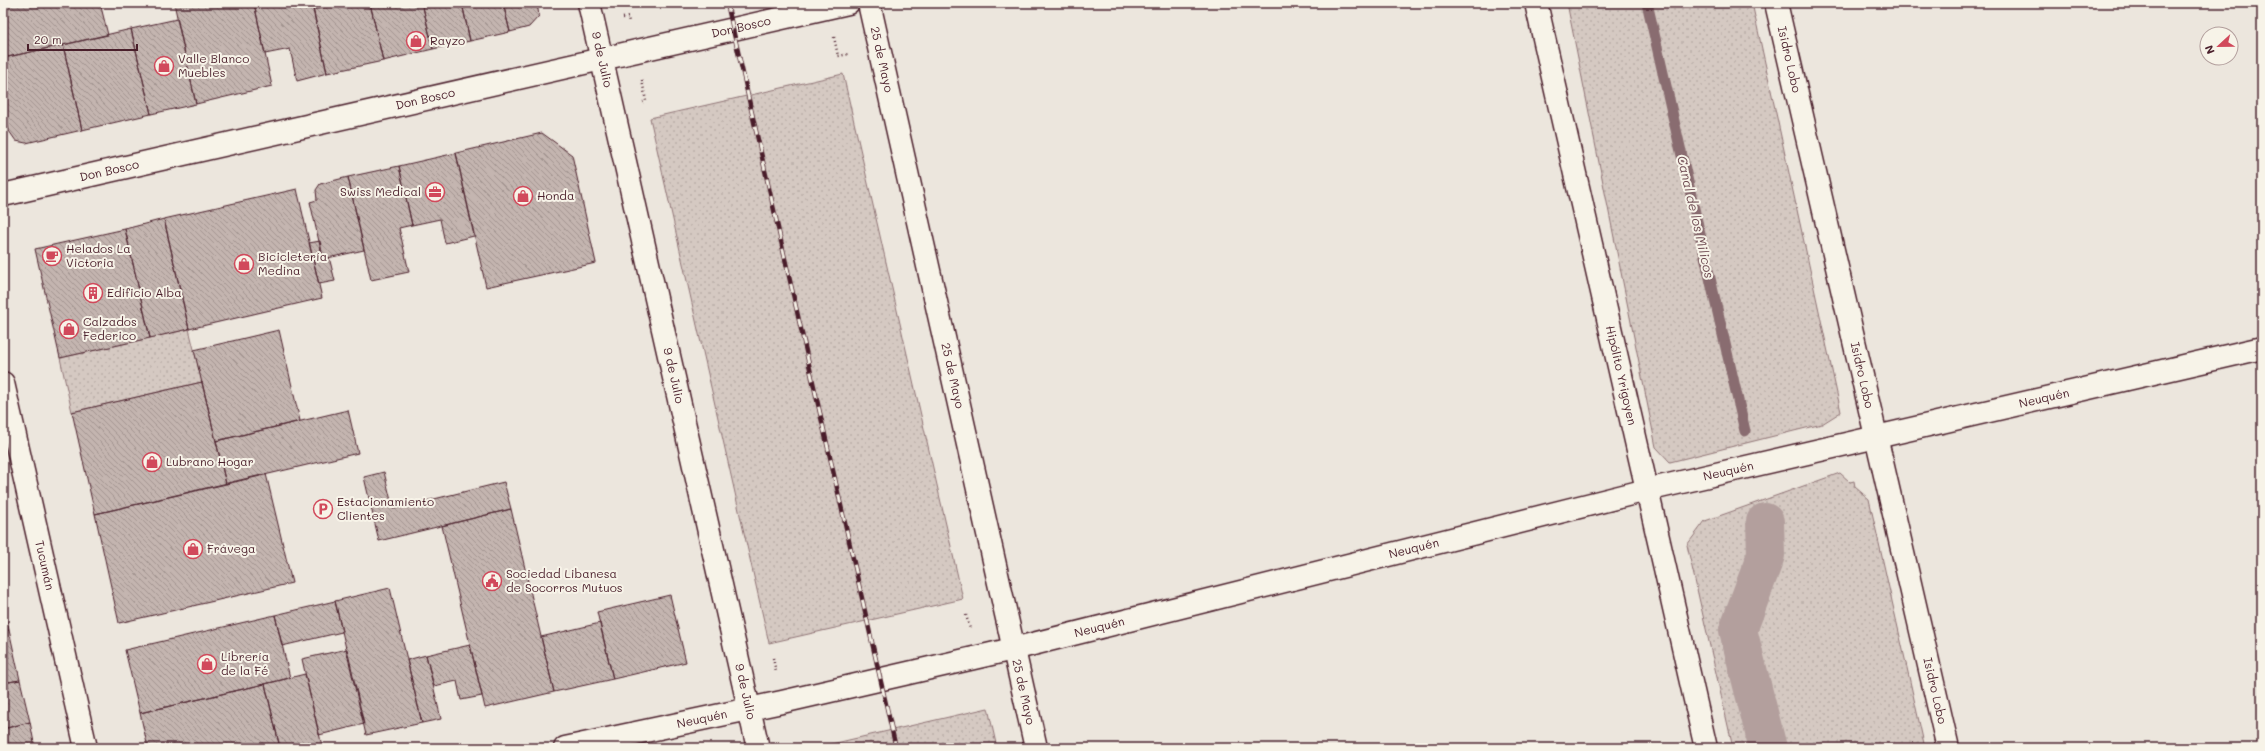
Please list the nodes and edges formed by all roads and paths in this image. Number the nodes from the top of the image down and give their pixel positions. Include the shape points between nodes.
1 (590, 3) edge
2 (848, 3) edge
3 (869, 3) edge
4 (1536, 3) edge
5 (1776, 3) edge
6 (602, 60) junction
7 (3, 194) edge
8 (2262, 348) edge
9 (3, 383) edge
10 (1876, 437) junction
11 (1647, 490) junction
12 (1013, 649) junction
13 (749, 709) junction
14 (86, 748) edge
15 (564, 748) edge
16 (758, 748) edge
17 (1036, 748) edge
18 (1706, 748) edge
19 (1948, 748) edge

1 - 6 street, 9 de Julio
2 - 6 street, Don Bosco
3 - 12 street, 25 de Mayo
4 - 11 street, Hipólito Yrigoyen
5 - 10 street, Isidro Lobo
6 - 7 street, Don Bosco
6 - 13 street, 9 de Julio
8 - 10 street, Neuquén
9 - 14 street, Tucumán
10 - 11 street, Neuquén
10 - 19 street, Isidro Lobo
11 - 12 street, Neuquén
11 - 18 street, Hipólito Yrigoyen
12 - 13 street, Neuquén
12 - 17 street, 25 de Mayo
13 - 15 street, Neuquén
13 - 16 street, 9 de Julio

